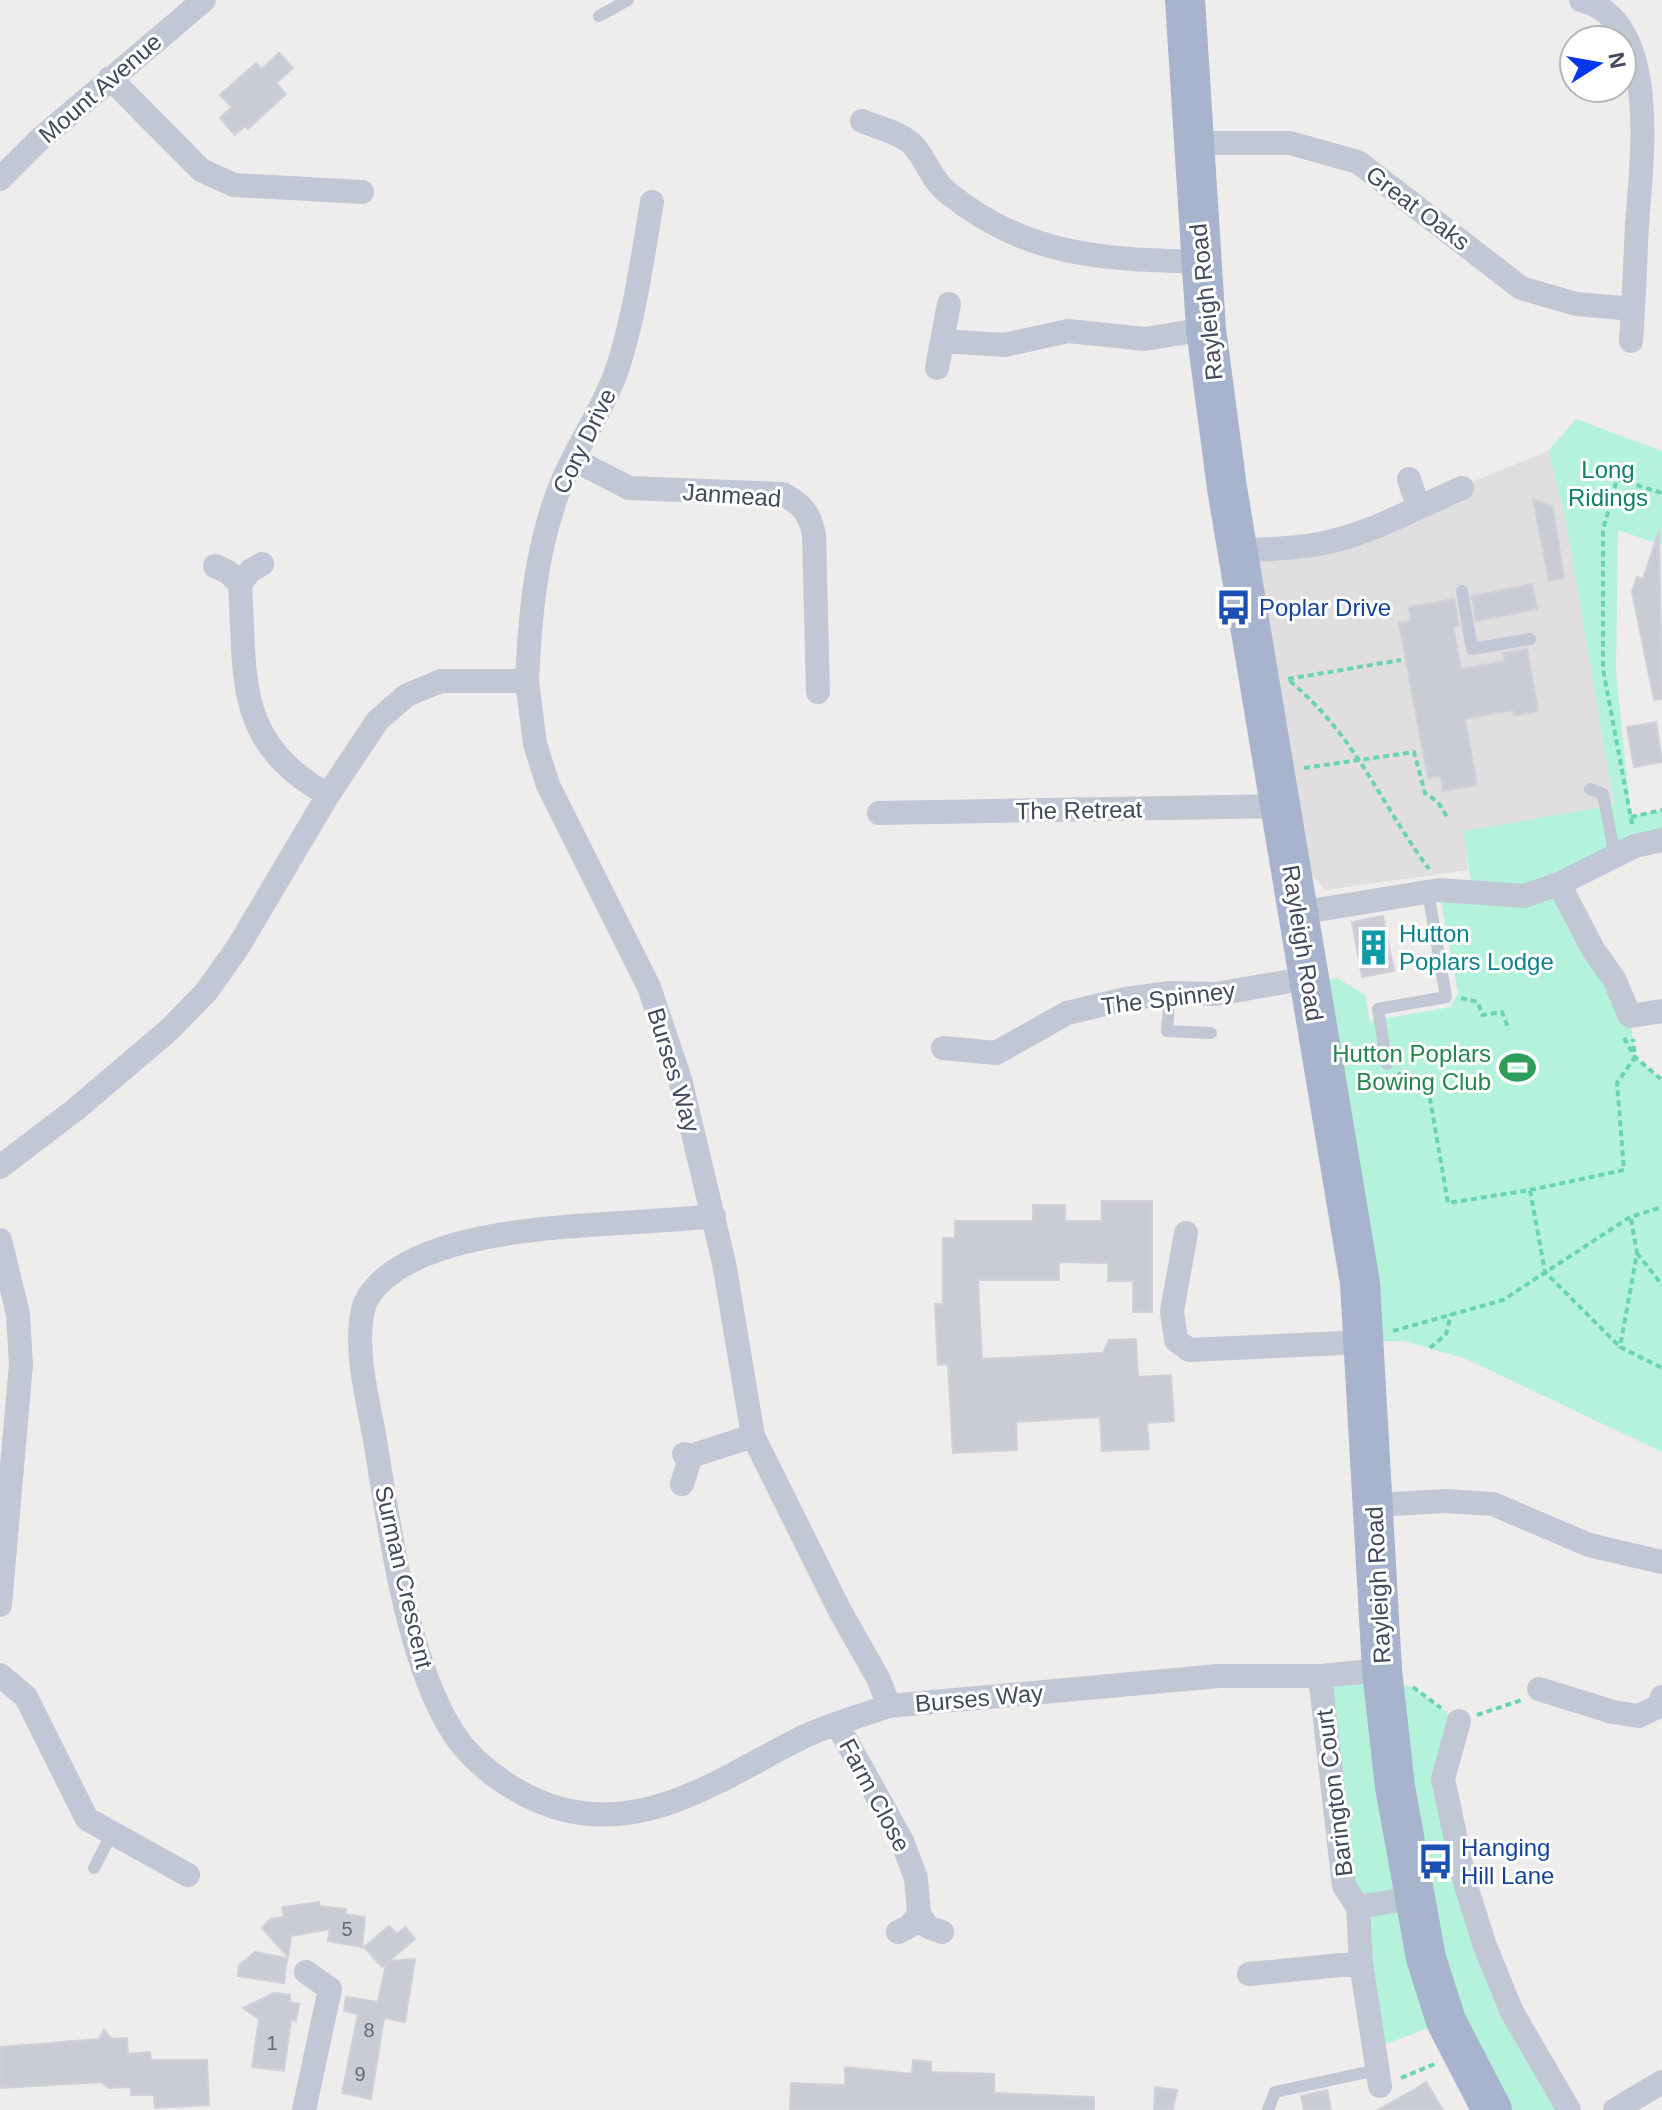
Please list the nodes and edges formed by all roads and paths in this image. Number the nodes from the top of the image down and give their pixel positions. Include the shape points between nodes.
1 (204, 0) edge
2 (628, 0) edge
3 (1185, 0) edge
4 (1581, 0) edge
5 (599, 16) dead end
6 (110, 78) junction
7 (862, 121) dead end
8 (1192, 143) junction
9 (0, 179) edge
10 (362, 192) dead end
11 (652, 202) dead end
12 (1201, 262) junction
13 (949, 304) dead end
14 (1633, 309) junction
15 (1206, 329) junction
16 (943, 341) junction
17 (1631, 341) dead end
18 (937, 368) dead end
19 (573, 459) junction
20 (1409, 479) dead end
21 (1462, 488) dead end
22 (1662, 493) edge
23 (1418, 507) junction
24 (1238, 551) junction
25 (262, 564) dead end
26 (215, 566) dead end
27 (240, 584) junction
28 (1462, 591) dead end
29 (1530, 639) dead end
30 (1401, 660) dead end
31 (527, 681) junction
32 (1273, 682) junction
33 (818, 692) dead end
34 (1361, 760) junction
35 (1277, 789) junction
36 (1590, 789) dead end
37 (328, 795) junction
38 (1662, 810) edge
39 (879, 813) dead end
40 (1447, 817) dead end
41 (1631, 817) junction
42 (1662, 840) edge
43 (1625, 851) junction
44 (1559, 884) junction
45 (1434, 891) junction
46 (1298, 913) junction
47 (1308, 978) junction
48 (1170, 993) junction
49 (1446, 997) junction
50 (1662, 1011) edge
51 (1630, 1016) junction
52 (1509, 1030) dead end
53 (1211, 1033) dead end
54 (943, 1048) dead end
55 (1635, 1057) junction
56 (1387, 1064) joint
57 (1662, 1080) edge
58 (0, 1167) edge
59 (1530, 1190) junction
60 (1662, 1207) edge
61 (714, 1216) junction
62 (1630, 1217) junction
63 (1186, 1233) dead end
64 (0, 1240) edge
65 (1637, 1253) junction
66 (1545, 1272) junction
67 (1662, 1285) edge
68 (1451, 1314) junction
69 (1365, 1342) junction
70 (1620, 1347) junction
71 (1430, 1348) dead end
72 (1662, 1368) edge
73 (753, 1436) junction
74 (682, 1484) dead end
75 (1375, 1505) junction
76 (1662, 1562) edge
77 (0, 1605) edge
78 (1382, 1670) junction
79 (0, 1675) edge
80 (1320, 1676) junction
81 (1539, 1689) dead end
82 (1662, 1697) edge
83 (889, 1706) junction
84 (1459, 1721) dead end
85 (837, 1724) junction
86 (111, 1835) junction
87 (94, 1868) dead end
88 (188, 1875) dead end
89 (1413, 1898) junction
90 (1358, 1907) junction
91 (919, 1914) junction
92 (898, 1932) dead end
93 (942, 1932) dead end
94 (1361, 1963) junction
95 (306, 1972) dead end
96 (1249, 1974) dead end
97 (1461, 2052) junction
98 (1378, 2078) junction
99 (1662, 2082) edge
100 (304, 2110) edge
101 (1268, 2110) edge
102 (1492, 2110) edge
103 (1569, 2110) edge
104 (1615, 2110) edge

1 - 6 street, Mount Avenue
2 - 5 lane
3 - 8 main road, Rayleigh Road
4 - 14 street via 1620,28 1633,51 1644,107
6 - 9 street, Mount Avenue
6 - 10 street via 201,170 234,185
7 - 12 street via 911,143 944,190 1018,239 1112,259
8 - 12 main road, Rayleigh Road
8 - 14 street, Great Oaks via 1290,143 1358,162 1521,288 1576,304
11 - 19 street, Cory Drive via 621,358 609,393
12 - 15 main road, Rayleigh Road
13 - 16 street
14 - 17 street
15 - 16 street via 1145,339 1068,331 1004,345
15 - 24 main road, Rayleigh Road
16 - 18 street
19 - 31 street, Cory Drive via 557,494 536,575
19 - 33 street, Janmead via 629,488 783,494 798,502 811,516 814,535
20 - 23 street
21 - 23 street
22 - 41 path via 1617,479 1603,530 1603,669
23 - 24 street via 1383,525 1318,544
24 - 32 main road, Rayleigh Road
25 - 27 street
26 - 27 street
27 - 37 street via 247,680 260,737 285,765
28 - 29 lane via 1472,649
30 - 32 path
31 - 37 street via 441,681 407,695 378,720
31 - 61 street, Burses Way via 535,744 548,785 649,987 680,1079
32 - 34 path via 1316,703
32 - 35 main road, Rayleigh Road
34 - 35 path
34 - 40 path via 1414,752 1425,793
34 - 45 path via 1434,875
35 - 39 street, The Retreat
35 - 46 main road, Rayleigh Road
36 - 43 lane via 1603,794
37 - 58 street via 206,992 111,1080
38 - 41 path
41 - 43 path
42 - 43 street
43 - 44 street
44 - 45 street via 1524,896
44 - 51 street
45 - 46 street
45 - 49 lane
46 - 47 main road, Rayleigh Road
47 - 48 street, The Spinney via 1216,994
47 - 69 main road, Rayleigh Road via 1360,1283
48 - 53 lane via 1167,1031
48 - 54 street, The Spinney via 1067,1013 996,1053
49 - 52 path via 1478,1002 1482,1015 1502,1012
49 - 56 lane via 1378,1009
50 - 51 street
51 - 55 path
55 - 57 path
55 - 59 path via 1617,1083 1624,1170
56 - 59 path via 1430,1099 1448,1203
59 - 66 path
60 - 62 path
61 - 73 street, Burses Way
61 - 85 street, Surman Crescent via 472,1240 408,1263 373,1289 363,1308 361,1342 387,1515 412,1624 435,1701 456,1737 510,1786 567,1810 637,1811 671,1804
62 - 65 path
62 - 66 path
63 - 69 street via 1172,1311 1176,1340 1189,1350
64 - 77 street via 18,1314 21,1364
65 - 67 path
65 - 70 path
66 - 68 path via 1503,1300
66 - 70 path
68 - 69 path
68 - 71 path via 1446,1334
69 - 75 main road, Rayleigh Road
70 - 72 path
73 - 74 street via 688,1455
73 - 83 street, Burses Way
75 - 76 street via 1493,1504 1589,1545
75 - 78 main road, Rayleigh Road
78 - 80 street, Burses Way
78 - 89 main road, Rayleigh Road
79 - 86 street via 26,1697 80,1811
80 - 83 street, Burses Way via 1219,1676
80 - 90 street, Barington Court via 1344,1886
81 - 82 street via 1639,1716 1659,1706
83 - 85 street, Surman Crescent
84 - 103 street via 1443,1779 1466,1886 1512,2012
85 - 91 street, Farm Close via 902,1841 916,1878
86 - 87 lane
86 - 88 street
89 - 90 street, Barington Court
89 - 97 main road, Rayleigh Road via 1426,1958
90 - 94 street, Barington Court
91 - 92 street
91 - 93 street via 928,1927
94 - 96 street
94 - 98 street, Barington Court
95 - 100 street via 340,1984
97 - 98 path
97 - 102 main road, Rayleigh Road
98 - 101 lane via 1275,2092
99 - 104 street

